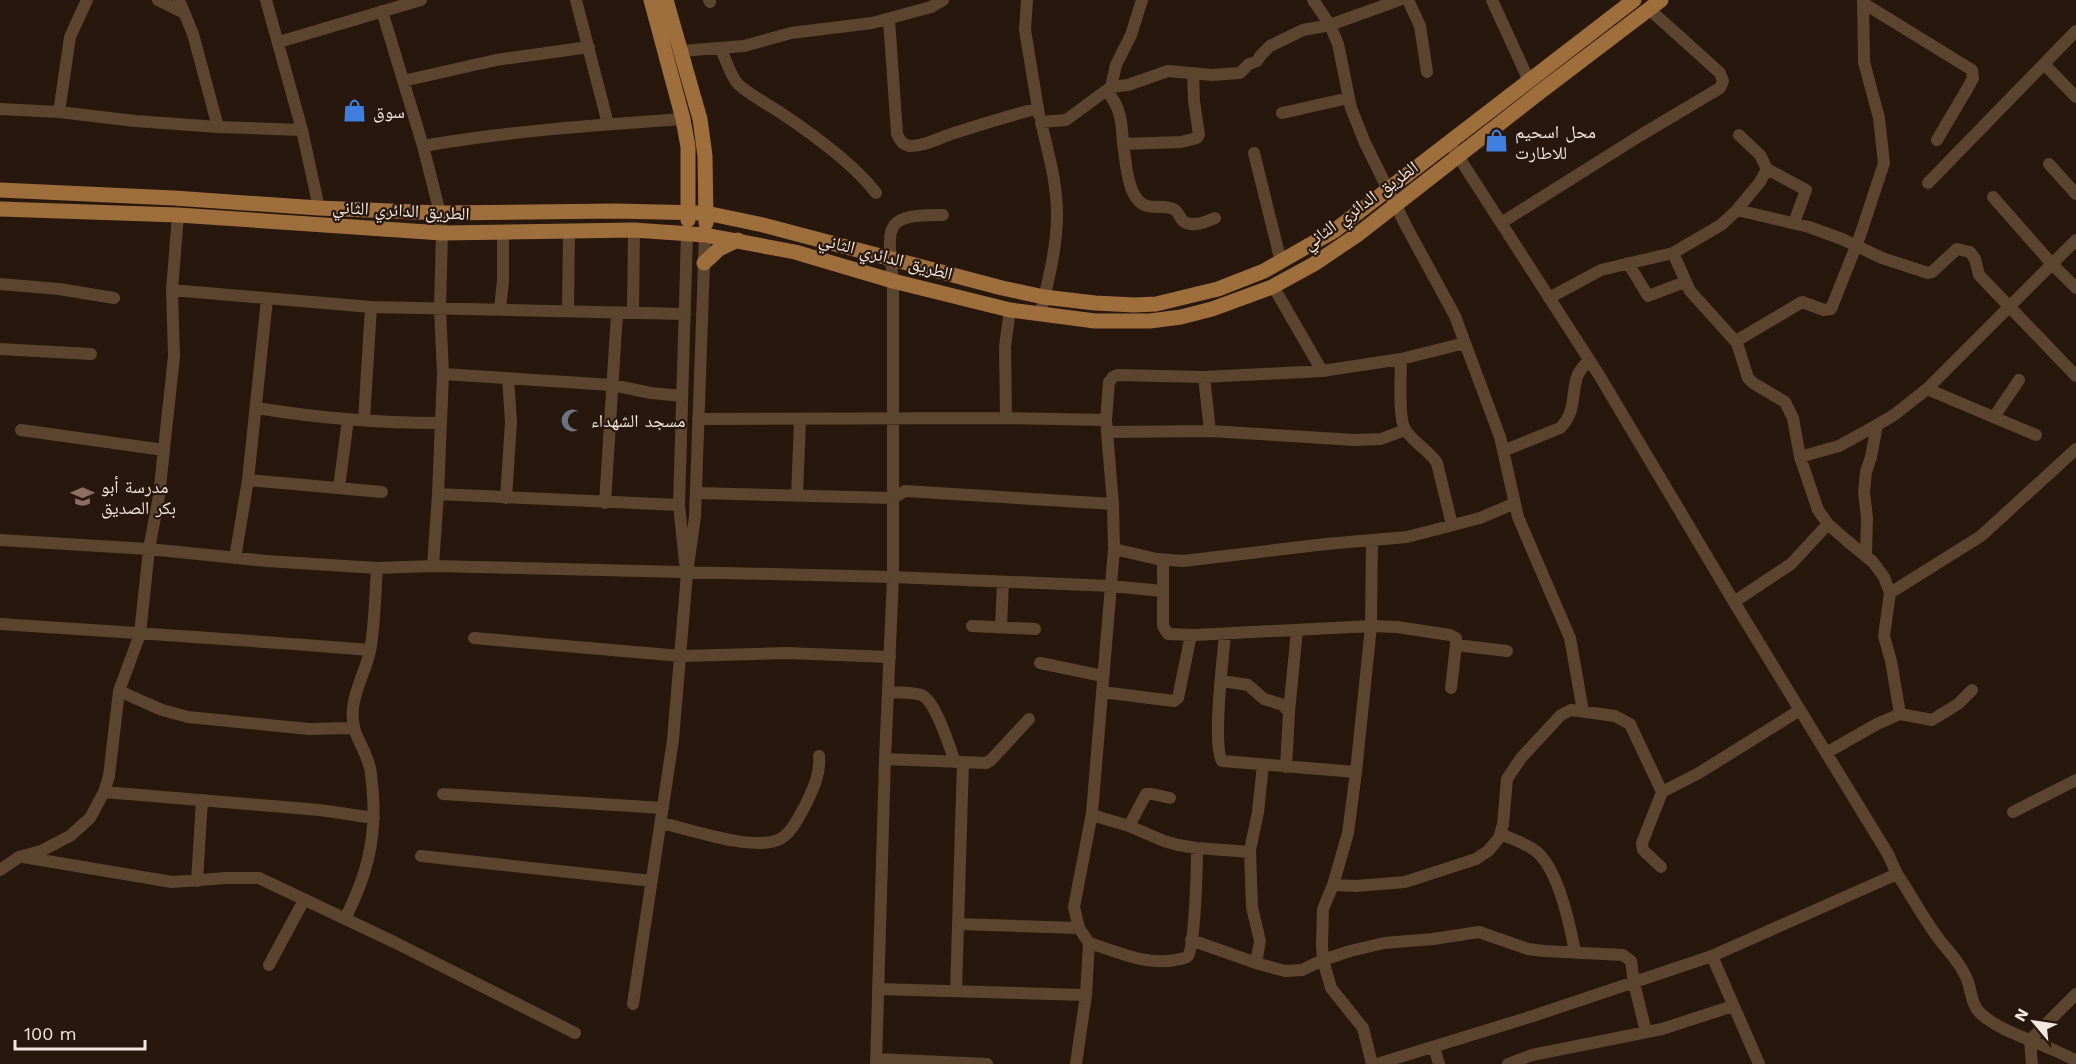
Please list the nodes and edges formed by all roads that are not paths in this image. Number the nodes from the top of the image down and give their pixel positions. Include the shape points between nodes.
1 (87, 0) edge
2 (158, 0) edge
3 (179, 0) edge
4 (266, 0) edge
5 (421, 0) edge
6 (576, 0) edge
7 (651, 0) edge
8 (666, 0) edge
9 (943, 0) edge
10 (1027, 0) edge
11 (1142, 0) edge
12 (1313, 0) edge
13 (1399, 0) edge
14 (1408, 0) edge
15 (1492, 0) edge
16 (1634, 0) edge
17 (1863, 2) edge
18 (1655, 5) edge
19 (382, 11) junction
20 (184, 13) junction
21 (889, 19) junction
22 (1330, 25) junction
23 (2076, 31) edge
24 (279, 42) junction
25 (589, 47) junction
26 (720, 48) junction
27 (681, 51) junction
28 (2044, 64) junction
29 (1427, 72) dead end
30 (1193, 73) junction
31 (403, 81) junction
32 (1529, 81) junction
33 (1108, 89) junction
34 (2076, 97) edge
35 (1349, 98) junction
36 (0, 109) edge
37 (1036, 109) junction
38 (59, 112) junction
39 (1282, 113) dead end
40 (683, 119) junction
41 (1041, 122) junction
42 (608, 124) junction
43 (218, 127) junction
44 (302, 130) junction
45 (1739, 135) dead end
46 (1937, 140) dead end
47 (1449, 142) junction
48 (1123, 144) junction
49 (423, 146) junction
50 (1254, 153) dead end
51 (1459, 156) junction
52 (2049, 164) dead end
53 (1767, 169) junction
54 (1928, 183) dead end
55 (1388, 189) junction
56 (0, 190) edge
57 (876, 193) dead end
58 (2076, 194) edge
59 (1993, 196) dead end
60 (1396, 203) junction
61 (319, 208) junction
62 (0, 209) edge
63 (1737, 210) junction
64 (688, 212) junction
65 (440, 213) junction
66 (706, 213) junction
67 (178, 215) junction
68 (943, 215) dead end
69 (1215, 218) dead end
70 (1501, 223) junction
71 (1794, 223) junction
72 (569, 230) junction
73 (633, 230) junction
74 (442, 233) junction
75 (502, 233) junction
76 (687, 234) junction
77 (705, 235) junction
78 (738, 240) junction
79 (2076, 240) edge
80 (1856, 246) junction
81 (1673, 253) junction
82 (891, 258) junction
83 (1281, 262) junction
84 (704, 263) junction
85 (1628, 263) junction
86 (2052, 264) junction
87 (893, 281) junction
88 (1685, 282) junction
89 (0, 284) edge
90 (1273, 286) junction
91 (2076, 288) edge
92 (172, 290) junction
93 (1044, 297) junction
94 (114, 298) dead end
95 (1549, 298) junction
96 (267, 299) junction
97 (371, 307) junction
98 (440, 308) junction
99 (2009, 308) junction
100 (500, 309) junction
101 (1010, 310) junction
102 (568, 311) junction
103 (617, 313) junction
104 (633, 313) junction
105 (685, 314) junction
106 (1040, 315) junction
107 (1736, 341) junction
108 (1465, 343) junction
109 (0, 348) edge
110 (91, 354) dead end
111 (1401, 359) junction
112 (1589, 360) junction
113 (1322, 371) junction
114 (442, 375) junction
115 (2076, 376) edge
116 (1204, 377) junction
117 (508, 378) junction
118 (2019, 380) dead end
119 (612, 385) junction
120 (1927, 389) junction
121 (682, 396) junction
122 (256, 408) junction
123 (1994, 417) junction
124 (894, 418) junction
125 (1005, 418) junction
126 (348, 419) junction
127 (698, 419) junction
128 (800, 419) junction
129 (364, 420) junction
130 (440, 423) junction
131 (1877, 425) junction
132 (1106, 426) junction
133 (21, 430) dead end
134 (1405, 430) junction
135 (1210, 431) junction
136 (2036, 435) dead end
137 (2076, 449) edge
138 (164, 450) junction
139 (1503, 451) junction
140 (1800, 457) junction
141 (248, 480) junction
142 (339, 488) junction
143 (382, 492) dead end
144 (697, 493) junction
145 (438, 494) junction
146 (797, 496) junction
147 (506, 498) junction
148 (893, 498) junction
149 (605, 503) junction
150 (1113, 504) junction
151 (1513, 504) junction
152 (679, 505) junction
153 (1828, 524) junction
154 (1452, 525) junction
155 (0, 540) edge
156 (1372, 540) junction
157 (149, 549) junction
158 (1114, 549) junction
159 (1866, 556) junction
160 (235, 558) junction
161 (1163, 560) junction
162 (433, 566) junction
163 (377, 568) junction
164 (687, 573) junction
165 (893, 577) junction
166 (1003, 582) junction
167 (1111, 586) junction
168 (1163, 591) junction
169 (1890, 593) junction
170 (1734, 602) junction
171 (0, 624) edge
172 (972, 626) dead end
173 (1371, 626) junction
174 (1001, 627) junction
175 (1035, 629) dead end
176 (1297, 630) junction
177 (140, 634) junction
178 (1225, 634) junction
179 (1191, 635) junction
180 (474, 638) dead end
181 (1456, 645) junction
182 (370, 650) junction
183 (1507, 651) dead end
184 (681, 656) junction
185 (890, 657) junction
186 (1040, 663) dead end
187 (1103, 676) junction
188 (1222, 681) junction
189 (1451, 688) dead end
190 (1972, 690) dead end
191 (119, 691) junction
192 (888, 692) junction
193 (1102, 692) junction
194 (1800, 710) junction
195 (1583, 711) junction
196 (1289, 712) junction
197 (1900, 714) junction
198 (1029, 719) dead end
199 (352, 728) junction
200 (1826, 753) junction
201 (819, 756) dead end
202 (885, 759) junction
203 (959, 762) junction
204 (1263, 765) junction
205 (1286, 767) junction
206 (1356, 772) junction
207 (2076, 780) edge
208 (104, 792) junction
209 (1662, 792) junction
210 (443, 794) dead end
211 (1170, 798) dead end
212 (202, 800) junction
213 (663, 808) junction
214 (2013, 812) dead end
215 (1092, 815) junction
216 (374, 818) junction
217 (661, 823) junction
218 (1129, 826) junction
219 (1501, 834) junction
220 (1197, 848) junction
221 (1250, 852) junction
222 (422, 856) dead end
223 (19, 857) junction
224 (1661, 867) dead end
225 (0, 870) edge
226 (1897, 873) junction
227 (197, 881) junction
228 (652, 881) junction
229 (1333, 885) junction
230 (304, 900) junction
231 (345, 919) junction
232 (958, 924) junction
233 (1079, 928) junction
234 (1191, 940) junction
235 (1089, 943) junction
236 (1575, 952) junction
237 (1712, 956) junction
238 (1323, 960) junction
239 (1256, 963) junction
240 (269, 965) dead end
241 (1634, 983) junction
242 (878, 989) junction
243 (956, 991) junction
244 (2076, 994) edge
245 (1086, 995) junction
246 (633, 1004) dead end
247 (1733, 1006) junction
248 (1647, 1032) junction
249 (575, 1033) dead end
250 (2030, 1040) junction
251 (1434, 1047) junction
252 (876, 1061) edge
253 (2076, 1061) edge
254 (987, 1064) edge
255 (1076, 1064) edge
256 (1372, 1064) edge
257 (1377, 1064) edge
258 (1439, 1064) edge
259 (1508, 1064) edge
260 (1759, 1064) edge
261 (2032, 1064) edge

1 - 38 street via 70,37
2 - 20 street
3 - 20 street
4 - 24 street
5 - 19 street
6 - 25 street
7 - 40 main road
8 - 27 main road
9 - 21 street
10 - 37 street via 1025,30
11 - 33 street
12 - 22 street
13 - 22 street
14 - 29 street via 1420,26
15 - 32 street
16 - 32 main road, الطريق الدائري الثاني
17 - 46 street via 1972,70 1973,78
17 - 80 street via 1864,62 1884,163
18 - 51 main road, الطريق الدائري الثاني
18 - 70 street via 1720,73 1720,88
19 - 24 street
19 - 31 street
20 - 43 street via 194,34
21 - 26 street
21 - 37 street via 900,141 912,146 925,143
22 - 30 street via 1303,30 1270,46 1240,73
22 - 35 street
23 - 28 street
24 - 44 street
25 - 31 street via 496,60
25 - 42 street
26 - 27 street
26 - 57 street via 738,84 813,136
27 - 66 main road via 700,119
28 - 34 street
28 - 54 street
30 - 33 street via 1168,71
30 - 48 street via 1197,138
31 - 49 street
32 - 47 main road, الطريق الدائري الثاني
33 - 41 street via 1066,120
33 - 48 street via 1119,112
35 - 39 street
35 - 55 street via 1365,143
36 - 38 street
37 - 41 street
38 - 43 street
40 - 42 street
40 - 64 main road via 688,147
41 - 93 street via 1057,212 1056,242
42 - 49 street via 481,136
43 - 44 street
44 - 61 street
45 - 53 street via 1760,155
47 - 51 street
47 - 55 main road, الطريق الدائري الثاني
48 - 69 street via 1132,191 1139,202 1170,207 1190,224
49 - 65 street
50 - 83 street
51 - 60 main road, الطريق الدائري الثاني
51 - 70 street
52 - 58 street
53 - 63 street
53 - 71 street via 1806,190
55 - 60 street
55 - 83 main road, الطريق الدائري الثاني via 1334,231
56 - 61 main road, الطريق الدائري الثاني
59 - 86 street
60 - 90 main road, الطريق الدائري الثاني via 1338,248
60 - 108 street
61 - 65 main road, الطريق الدائري الثاني
62 - 67 main road, الطريق الدائري الثاني
63 - 71 street
63 - 81 street via 1721,225
64 - 65 main road, الطريق الدائري الثاني
64 - 66 main road, الطريق الدائري الثاني
64 - 76 main road
65 - 74 street
66 - 77 main road
66 - 82 main road, الطريق الدائري الثاني
67 - 74 main road, الطريق الدائري الثاني
67 - 92 street
68 - 82 street via 895,222 890,234
70 - 95 street
71 - 80 street
72 - 73 main road, الطريق الدائري الثاني
72 - 75 main road, الطريق الدائري الثاني
72 - 102 street
73 - 76 main road, الطريق الدائري الثاني
73 - 104 street
74 - 75 main road, الطريق الدائري الثاني
74 - 98 street
75 - 100 street
76 - 77 main road, الطريق الدائري الثاني
76 - 105 street
77 - 78 main road, الطريق الدائري الثاني
77 - 84 street
78 - 84 main road via 719,249
78 - 87 main road, الطريق الدائري الثاني
79 - 86 street
80 - 99 street via 1928,273 1957,249 1964,249 1975,259 1979,275
80 - 107 street via 1831,309 1802,302
81 - 85 street
81 - 88 street
82 - 87 street
82 - 93 main road, الطريق الدائري الثاني
83 - 93 main road, الطريق الدائري الثاني via 1218,289 1156,304
84 - 127 street
85 - 88 street via 1648,296
85 - 95 street via 1601,270
86 - 91 street
86 - 99 street
87 - 101 main road, الطريق الدائري الثاني
87 - 124 street
88 - 107 street
89 - 94 street
90 - 106 main road, الطريق الدائري الثاني via 1212,309 1150,321
90 - 113 street
92 - 96 street
92 - 138 street via 174,356
93 - 106 street
95 - 112 street
96 - 97 street
96 - 122 street
97 - 98 street
97 - 129 street
98 - 100 street
98 - 114 street
99 - 115 street
99 - 120 street
100 - 102 street
101 - 106 main road, الطريق الدائري الثاني
101 - 125 street via 1005,346
102 - 103 street
103 - 104 street
103 - 119 street
104 - 105 street
105 - 121 street
107 - 140 street via 1748,378 1785,402 1793,418
108 - 111 street
108 - 139 street
109 - 110 street
111 - 113 street
111 - 134 street
112 - 139 street via 1578,375 1567,422
112 - 170 street
113 - 116 street
114 - 117 street
114 - 130 street
116 - 132 street via 1113,376 1109,382
116 - 135 street
117 - 119 street
117 - 147 street via 511,422
118 - 123 street
119 - 121 street
119 - 149 street
120 - 123 street
120 - 131 street
121 - 152 street
122 - 126 street
122 - 141 street
123 - 136 street
124 - 125 street
124 - 128 street
124 - 148 street
125 - 132 street
126 - 129 street
126 - 142 street
127 - 128 street
127 - 144 street
128 - 146 street
129 - 130 street
130 - 145 street
131 - 140 street via 1839,446
131 - 159 street via 1864,492
132 - 135 street
132 - 150 street
133 - 138 street
134 - 135 street via 1381,439 1355,440
134 - 154 street via 1437,463
137 - 169 street via 1981,536
138 - 157 street
139 - 151 street
140 - 153 street via 1818,510
141 - 142 street
141 - 160 street
142 - 143 street
144 - 146 street
144 - 164 street
145 - 147 street
145 - 162 street
146 - 148 street
147 - 149 street
148 - 150 street via 905,491
148 - 165 street
149 - 152 street
150 - 158 street
151 - 154 street
151 - 195 street via 1565,623
152 - 164 street
153 - 159 street
153 - 170 street via 1791,564
154 - 156 street via 1407,537
155 - 157 street
156 - 161 street
156 - 173 street
157 - 160 street
157 - 177 street
158 - 161 street
158 - 167 street
159 - 169 street via 1884,577
160 - 163 street
161 - 168 street
162 - 163 street
162 - 164 street
163 - 182 street
164 - 165 street
164 - 184 street
165 - 166 street
165 - 185 street
166 - 167 street
166 - 174 street
167 - 168 street
167 - 187 street
168 - 179 street via 1164,631
169 - 197 street via 1884,636
170 - 194 street
171 - 177 street
172 - 174 street
173 - 176 street
173 - 181 street via 1450,635 1456,638
173 - 206 street
174 - 175 street
176 - 178 street
176 - 196 street
177 - 182 street
177 - 191 street
178 - 179 street
178 - 188 street
179 - 193 street via 1178,698 1174,701
180 - 184 street
181 - 183 street
181 - 189 street
182 - 199 street via 353,706
184 - 185 street via 786,653
184 - 213 street
185 - 192 street
186 - 187 street
187 - 193 street
188 - 196 street via 1248,685
188 - 204 street via 1217,737 1220,759 1225,763
190 - 197 street via 1932,720
191 - 199 street via 188,717 309,729
191 - 208 street
192 - 202 street
192 - 203 street via 926,698
193 - 215 street
194 - 200 street
194 - 209 street
195 - 209 street via 1615,716 1630,724
195 - 219 street via 1571,710 1561,715 1507,779
196 - 205 street
197 - 200 street
198 - 203 street via 991,760
199 - 216 street via 371,770
200 - 226 street
201 - 217 street via 817,777 804,808 779,840 720,838
202 - 203 street
202 - 242 street
203 - 232 street
204 - 205 street
204 - 221 street
205 - 206 street
206 - 229 street via 1348,833
207 - 214 street
208 - 212 street
208 - 223 street via 90,818 70,836
209 - 224 street via 1642,843 1646,854
210 - 213 street
211 - 218 street via 1146,794
212 - 216 street
212 - 227 street
213 - 217 street
215 - 218 street
215 - 233 street via 1074,907
216 - 231 street via 367,869
217 - 228 street
218 - 220 street via 1164,841
219 - 229 street via 1476,859 1405,882
219 - 236 street via 1532,849 1550,869 1569,921
220 - 221 street
220 - 234 street
221 - 239 street via 1251,907 1260,941
222 - 228 street
223 - 225 street
223 - 227 street via 148,879
226 - 237 street
226 - 250 street via 1962,967 1976,1009
227 - 230 street via 259,878
228 - 246 street
229 - 238 street via 1323,909
230 - 231 street
230 - 240 street
231 - 249 street
232 - 233 street
232 - 243 street
233 - 235 street
234 - 235 street via 1186,958 1162,963
234 - 239 street
235 - 245 street
236 - 238 street via 1528,949 1479,932 1384,943
236 - 241 street via 1626,956 1631,961
237 - 241 street
237 - 247 street
238 - 239 street via 1302,970 1286,971
238 - 256 street via 1330,988 1363,1028
241 - 248 street
241 - 251 street
242 - 243 street
242 - 252 street
243 - 245 street
244 - 250 street
245 - 255 street
247 - 248 street
247 - 260 street
248 - 259 street via 1532,1055
250 - 253 street
250 - 261 street
251 - 257 street
251 - 258 street
252 - 254 street

